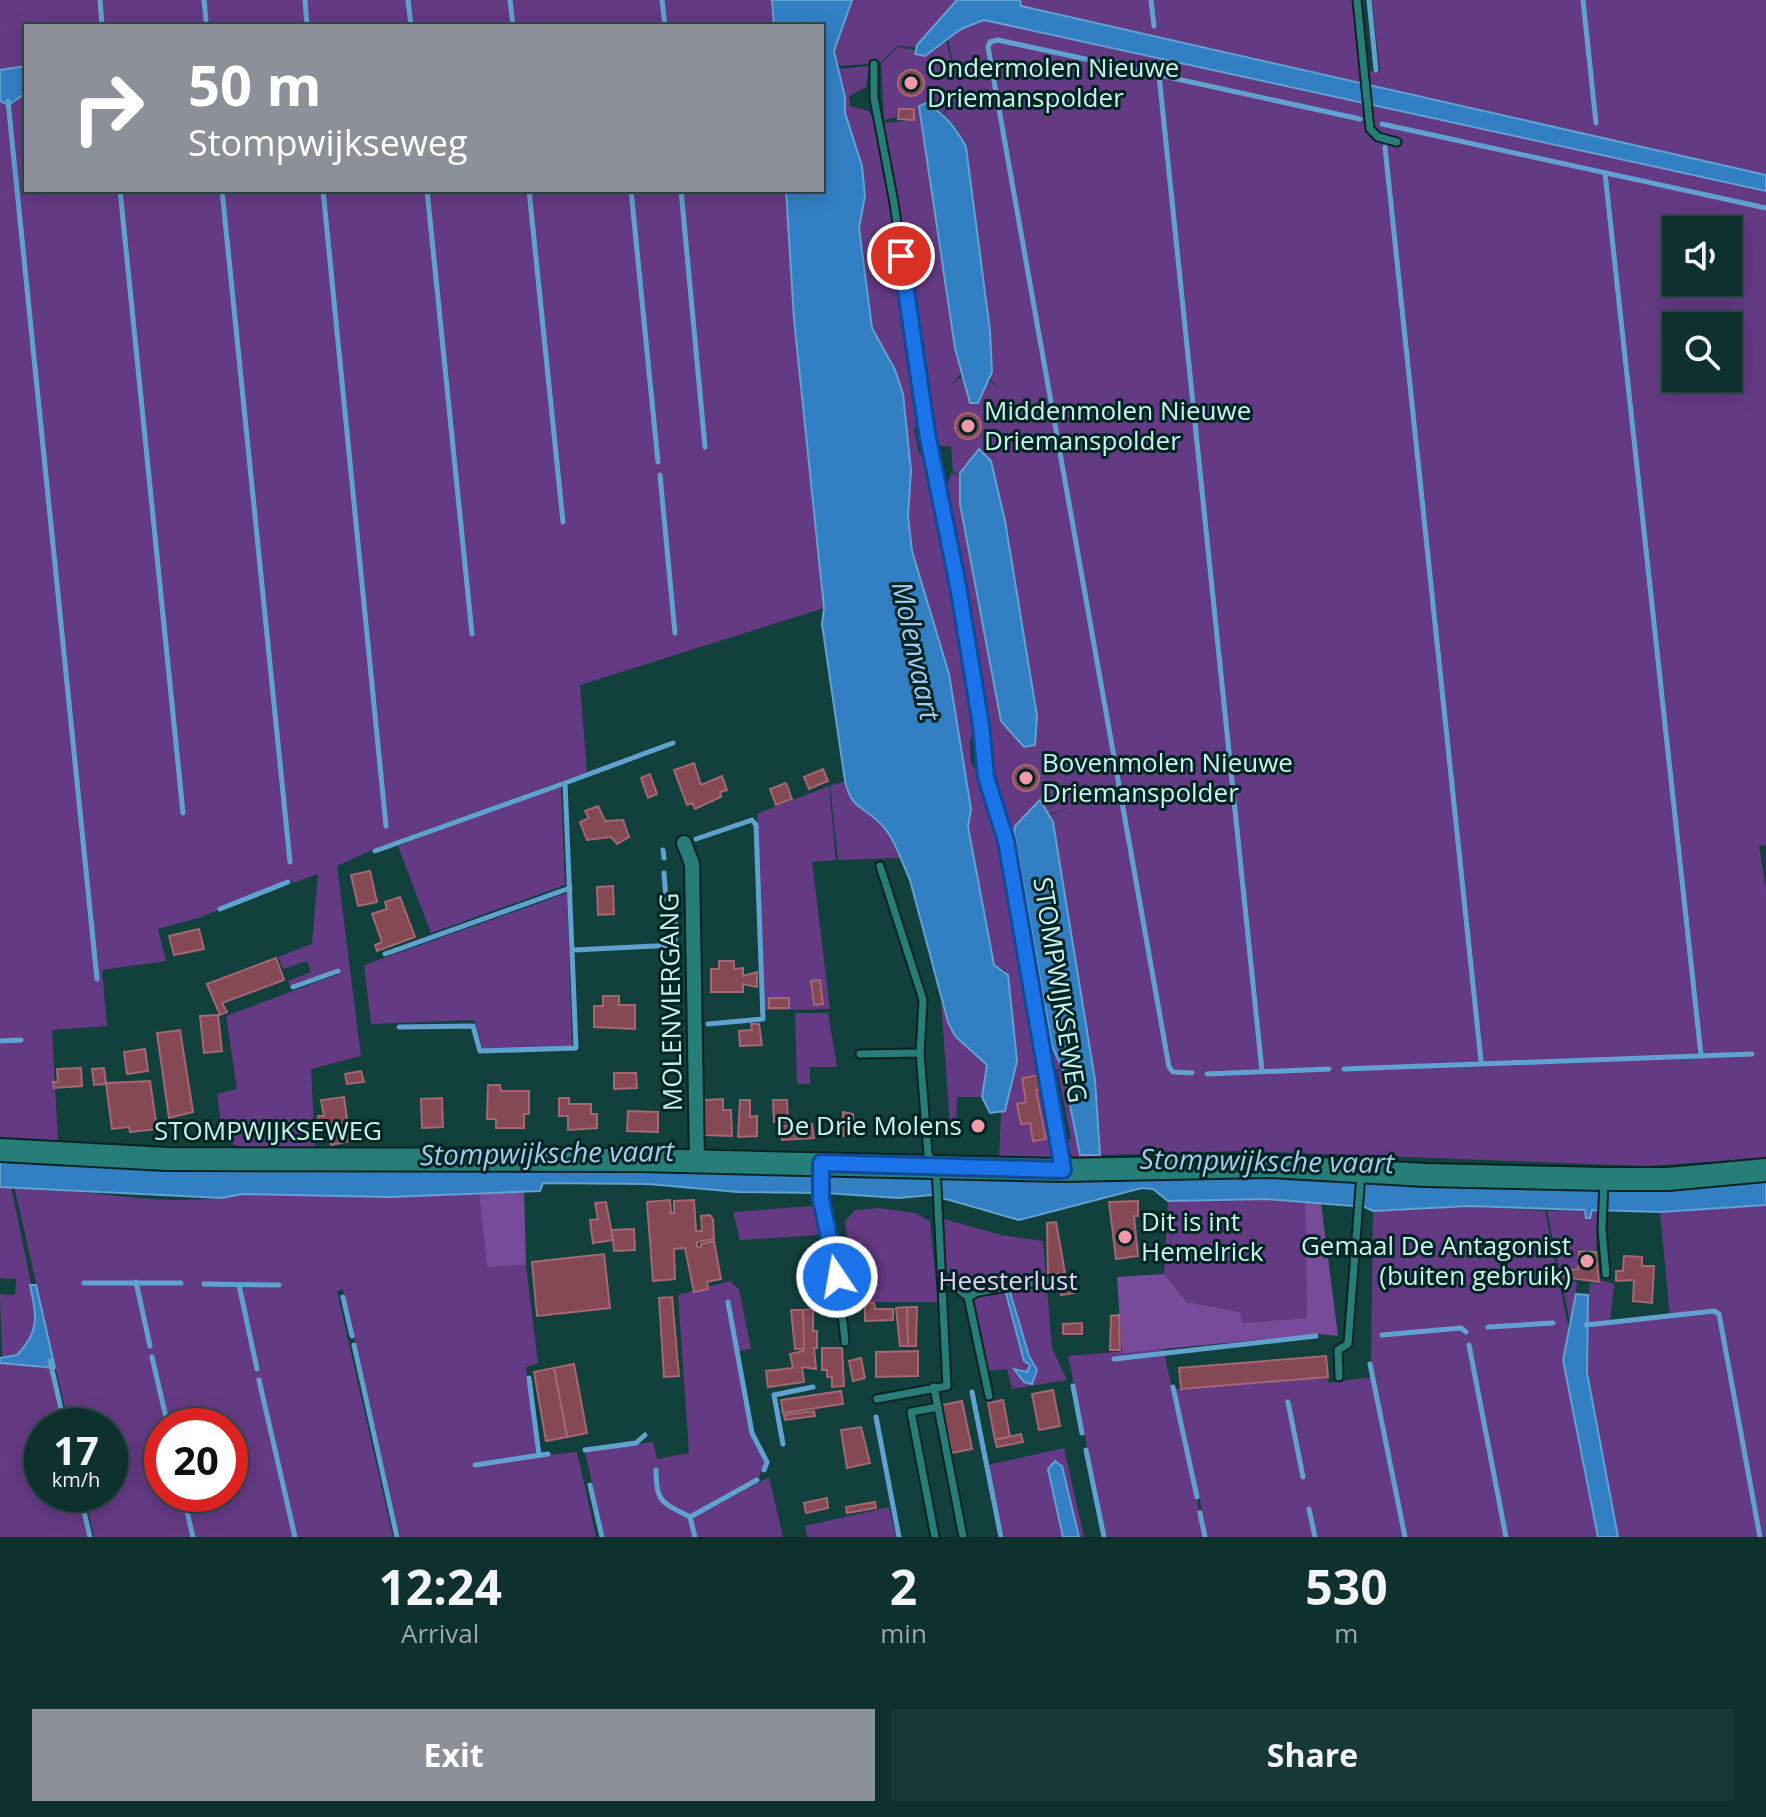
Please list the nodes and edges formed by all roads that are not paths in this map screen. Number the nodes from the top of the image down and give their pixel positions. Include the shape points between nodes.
1 (1357, 0) edge
2 (874, 64) dead end
3 (1397, 142) dead end
4 (684, 843) dead end
5 (880, 866) dead end
6 (920, 1053) junction
7 (860, 1054) dead end
8 (0, 1150) edge
9 (697, 1162) junction
10 (821, 1166) junction
11 (936, 1170) junction
12 (1063, 1170) junction
13 (1766, 1170) edge
14 (1361, 1174) junction
15 (1604, 1182) junction
16 (1606, 1274) dead end
17 (941, 1275) junction
18 (1050, 1280) dead end
19 (968, 1297) junction
20 (845, 1342) dead end
21 (1339, 1377) dead end
22 (934, 1387) junction
23 (989, 1396) dead end
24 (877, 1399) dead end
25 (938, 1407) junction
26 (935, 1537) edge
27 (963, 1537) edge

1 - 3 lane via 1370,129
2 - 12 lane, STOMPWIJKSEWEG via 874,98 927,433 958,586 986,777 1006,841
4 - 9 street, MOLENVIERGANG via 692,864
5 - 6 lane via 923,1000
6 - 7 lane
6 - 11 lane via 928,1154
8 - 9 street, STOMPWIJKSEWEG via 151,1159
9 - 10 street, STOMPWIJKSEWEG
10 - 11 street, STOMPWIJKSEWEG
10 - 20 lane via 821,1199
11 - 12 street, STOMPWIJKSEWEG
11 - 17 lane
12 - 14 street, STOMPWIJKSEWEG via 1269,1166
13 - 15 street, STOMPWIJKSEWEG
14 - 15 street, STOMPWIJKSEWEG
14 - 21 lane via 1348,1344 1338,1350
15 - 16 lane
17 - 19 lane
17 - 22 lane via 947,1386
18 - 19 lane
19 - 23 lane
22 - 24 lane
22 - 25 lane
25 - 26 lane via 911,1412
25 - 27 lane

